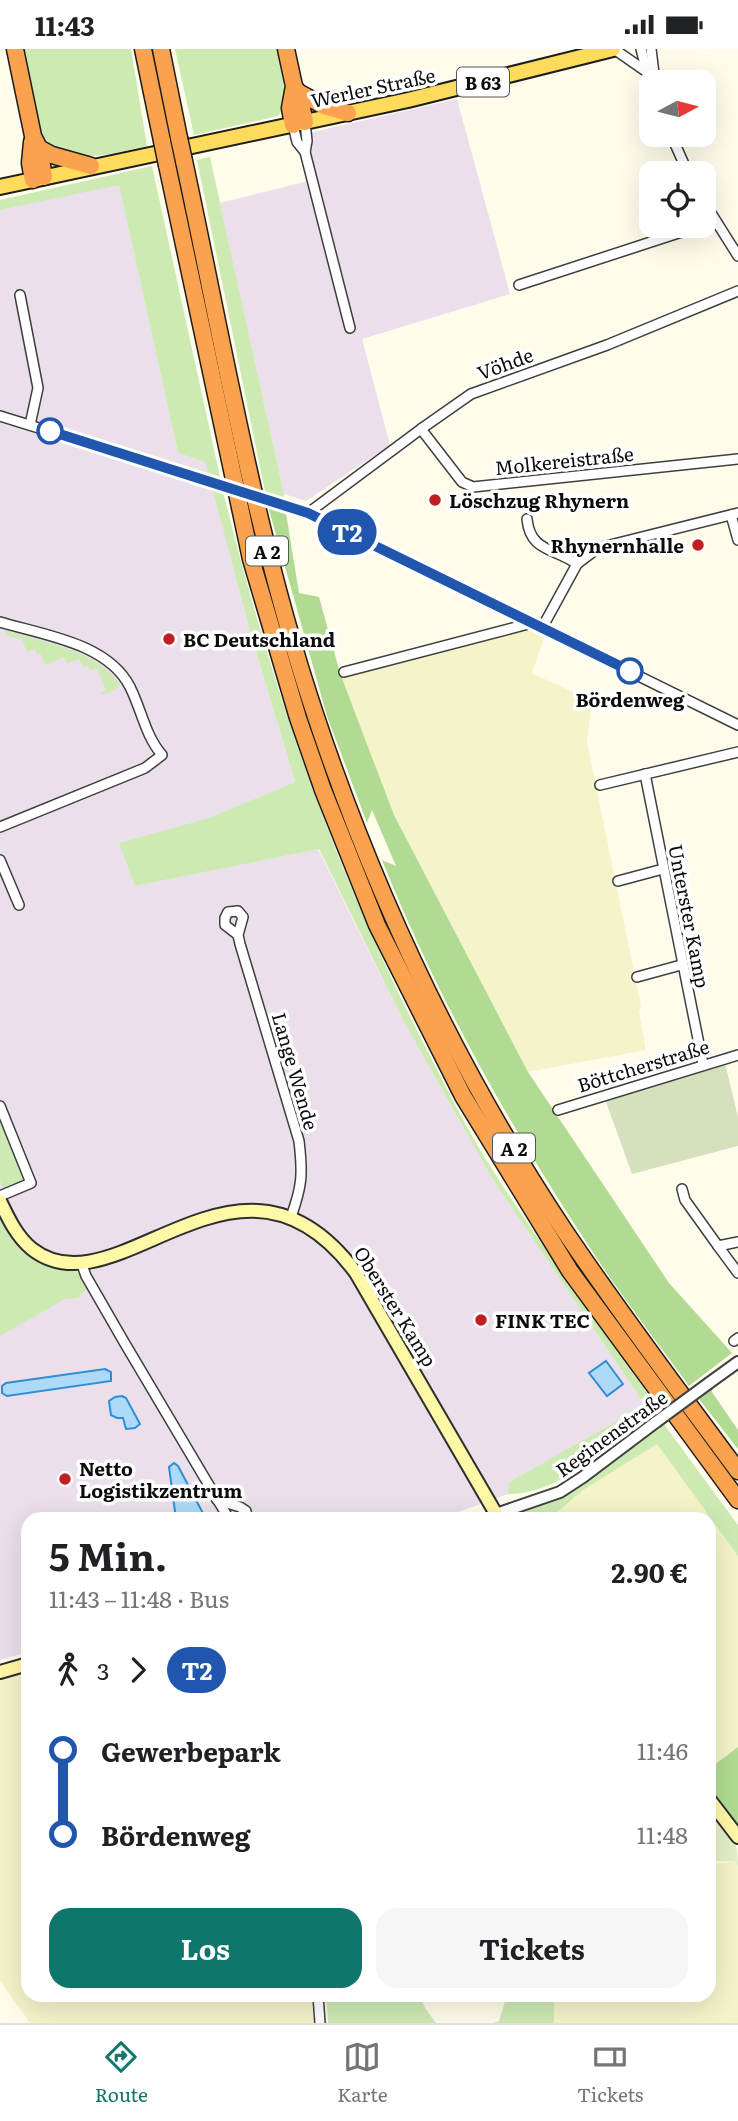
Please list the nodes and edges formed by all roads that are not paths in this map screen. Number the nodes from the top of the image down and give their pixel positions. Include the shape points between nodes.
1 (15, 49) edge
2 (143, 49) edge
3 (161, 49) edge
4 (286, 49) edge
5 (613, 49) edge
6 (641, 49) edge
7 (651, 49) edge
8 (644, 70) edge
9 (646, 70) edge
10 (653, 70) edge
11 (296, 89) junction
12 (348, 113) junction
13 (299, 123) junction
14 (36, 142) junction
15 (91, 166) junction
16 (39, 178) junction
17 (0, 187) edge
18 (716, 227) edge
19 (665, 238) edge
20 (738, 256) edge
21 (519, 285) dead end
22 (738, 291) edge
23 (20, 295) dead end
24 (349, 328) dead end
25 (0, 417) edge
26 (30, 425) junction
27 (421, 429) junction
28 (738, 459) edge
29 (223, 485) dead end
30 (267, 499) dead end
31 (308, 513) junction
32 (735, 514) edge
33 (527, 519) dead end
34 (738, 540) edge
35 (577, 564) junction
36 (0, 622) edge
37 (532, 622) junction
38 (542, 628) junction
39 (344, 672) dead end
40 (738, 725) edge
41 (738, 752) edge
42 (645, 774) junction
43 (600, 785) dead end
44 (0, 827) edge
45 (0, 860) edge
46 (663, 870) junction
47 (618, 881) dead end
48 (19, 905) dead end
49 (238, 935) dead end
50 (681, 965) junction
51 (638, 977) dead end
52 (738, 1055) edge
53 (703, 1064) junction
54 (0, 1107) edge
55 (558, 1110) dead end
56 (682, 1189) dead end
57 (0, 1198) edge
58 (291, 1217) junction
59 (738, 1242) edge
60 (718, 1246) junction
61 (81, 1262) junction
62 (738, 1273) edge
63 (738, 1361) edge
64 (738, 1471) edge
65 (217, 1500) junction
66 (738, 1500) edge
67 (225, 1512) edge
68 (246, 1512) edge
69 (490, 1512) edge
70 (506, 1512) edge
71 (21, 1666) edge
72 (0, 1672) edge
73 (716, 1808) edge
74 (738, 1837) edge
75 (318, 2002) edge
76 (320, 2023) edge

1 - 14 highway
2 - 66 highway, A 2, bridge via 250,559 298,718 377,925 463,1096 563,1260
3 - 64 highway, A 2, bridge via 269,559 316,718 381,890 476,1084 536,1184 607,1292
4 - 11 highway
5 - 8 street
5 - 12 main road, Werler Straße / B 63
6 - 9 street
7 - 10 street
11 - 12 highway via 312,101
11 - 13 highway
12 - 13 main road, Werler Straße / B 63
13 - 15 main road, Werler Straße / B 63
13 - 24 street, Werler Straße via 307,141 304,152
14 - 15 highway via 52,155
14 - 16 highway
15 - 16 main road, Werler Straße / B 63
16 - 17 main road, Werler Straße / B 63
18 - 20 street
19 - 21 street
22 - 27 street, Vöhde via 607,345 482,389
23 - 26 street via 38,388
25 - 26 street
26 - 29 street
27 - 28 street, Molkereistraße via 462,482 473,487
27 - 31 street, Vöhde
30 - 31 street
31 - 37 street
32 - 34 street
32 - 35 street via 598,548
33 - 35 street via 534,541
35 - 38 street
36 - 44 street via 107,658 129,685 151,742 162,755 145,768
37 - 38 street
37 - 39 street
38 - 40 street
41 - 42 street
42 - 43 street
42 - 46 street, Unterster Kamp
45 - 48 street
46 - 47 street
46 - 50 street, Unterster Kamp
49 - 58 street, Lange Wende via 299,1142 303,1172
50 - 51 street
50 - 53 street, Unterster Kamp
52 - 53 street, Böttcherstraße
53 - 55 street, Böttcherstraße
54 - 57 street, Oberster Kamp via 31,1182
56 - 60 street
57 - 61 main road, Oberster Kamp via 32,1249 51,1259
58 - 61 main road, Oberster Kamp via 256,1211 229,1213
58 - 69 main road, Oberster Kamp via 325,1237 356,1273
59 - 60 street
60 - 62 street
61 - 65 street
63 - 70 street, Reginenstraße, bridge via 560,1492
65 - 67 street
65 - 68 street
71 - 72 main road
73 - 74 main road
75 - 76 street

